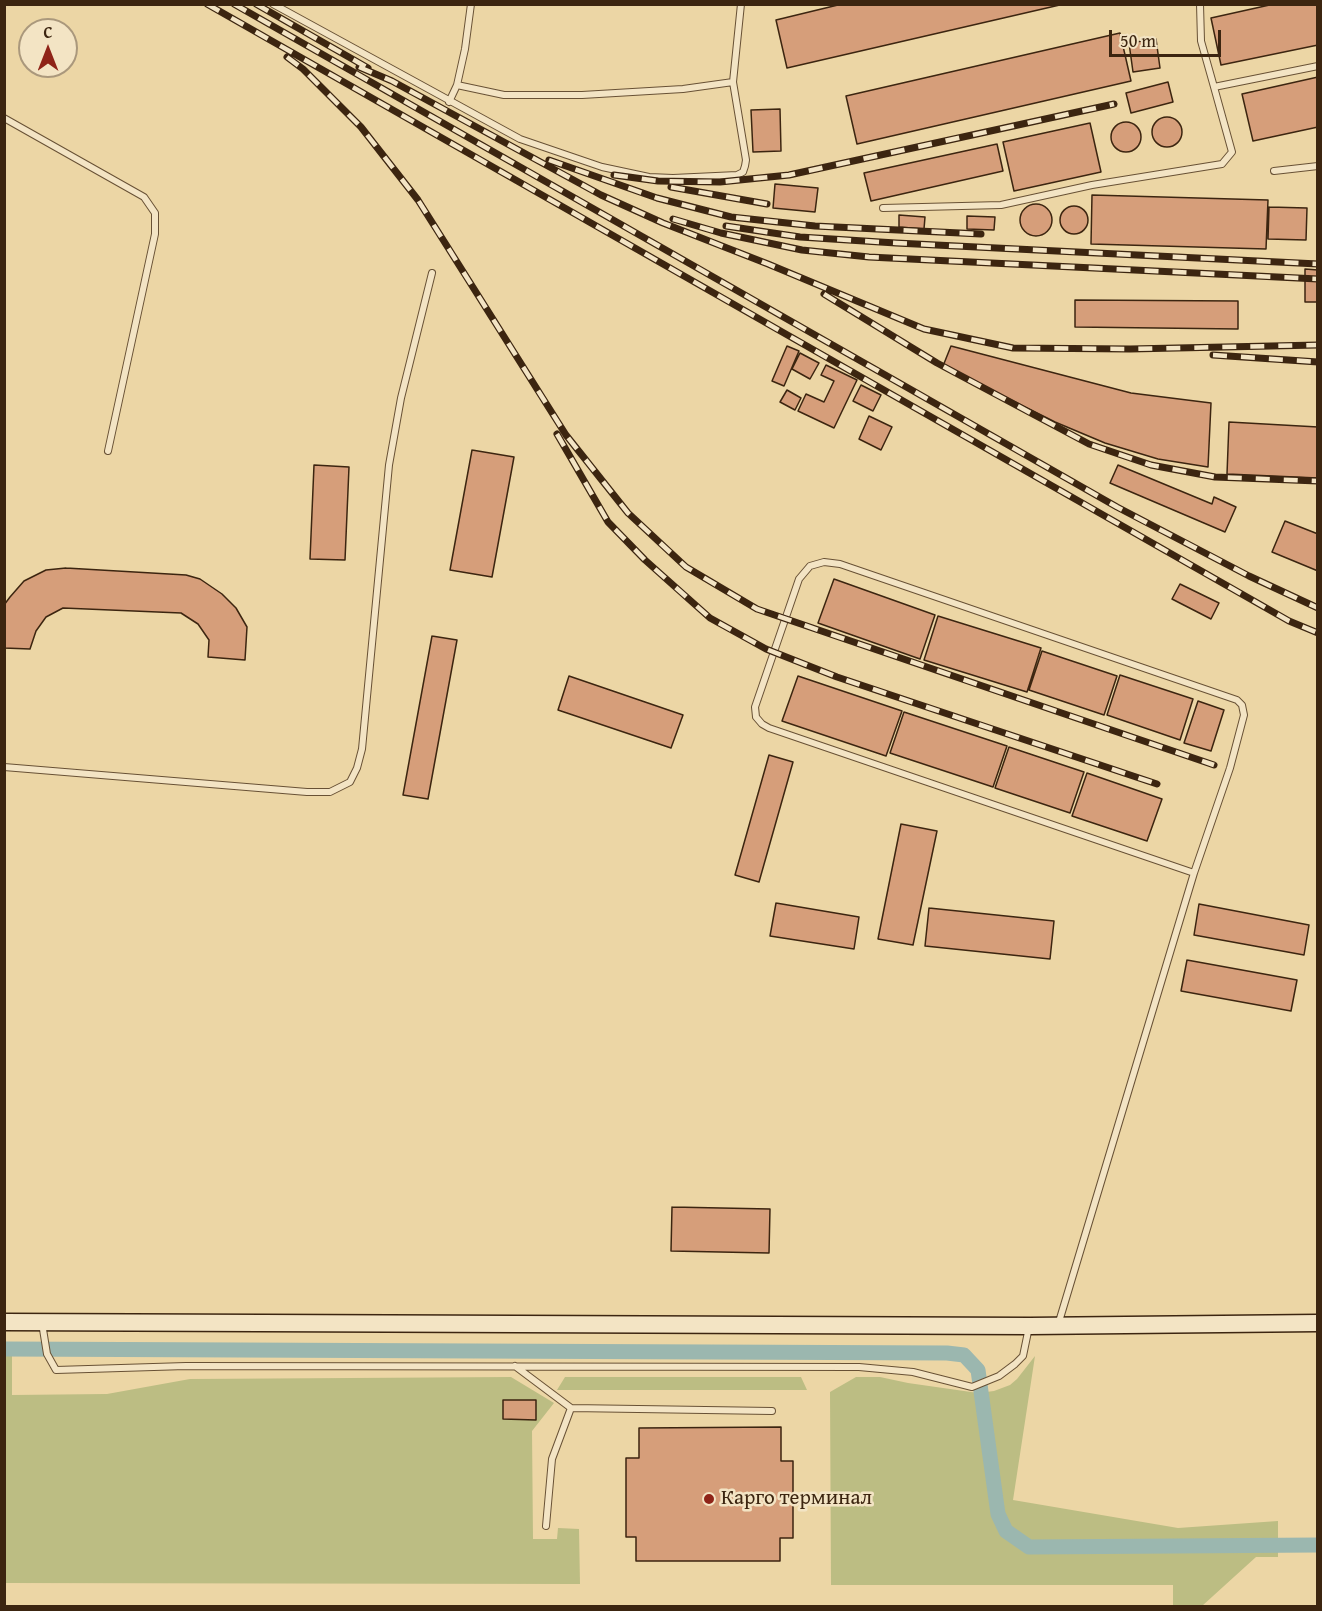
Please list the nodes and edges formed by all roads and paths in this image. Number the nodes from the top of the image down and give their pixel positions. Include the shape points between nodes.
1 (273, 4) edge
2 (471, 4) edge
3 (741, 4) edge
4 (1200, 4) edge
5 (1317, 66) edge
6 (733, 82) junction
7 (457, 85) junction
8 (1214, 87) junction
9 (449, 102) junction
10 (4, 118) edge
11 (1317, 166) edge
12 (1274, 171) dead end
13 (883, 208) dead end
14 (432, 273) dead end
15 (108, 452) dead end
16 (4, 767) edge
17 (1194, 873) junction
18 (4, 1322) edge
19 (42, 1322) junction
20 (1317, 1323) edge
21 (1030, 1326) junction
22 (1058, 1326) junction
23 (515, 1366) junction
24 (571, 1408) junction
25 (772, 1411) dead end
26 (546, 1526) dead end

1 - 9 lane
2 - 7 lane
3 - 6 lane
4 - 8 lane via 1201,41
5 - 8 lane
6 - 7 lane via 582,95 504,95
6 - 9 lane via 746,160 743,172 737,176 649,177 602,168 520,139
7 - 9 lane
8 - 13 lane via 1232,152 1222,164 1092,185 1001,205
10 - 15 lane via 144,197 155,213 155,234
11 - 12 lane
14 - 16 lane via 400,398 389,465 362,749 350,782 330,792 307,792
17 - 17 lane via 1244,715 1237,700 840,564 824,562 810,566 799,579 755,707 762,724
17 - 22 lane
18 - 19 street
19 - 21 street
19 - 23 lane via 47,1354 56,1370
20 - 22 street
21 - 22 street
21 - 23 lane via 1023,1356 999,1376 972,1387 913,1372 858,1367
23 - 24 lane
24 - 25 lane
24 - 26 lane via 552,1459

